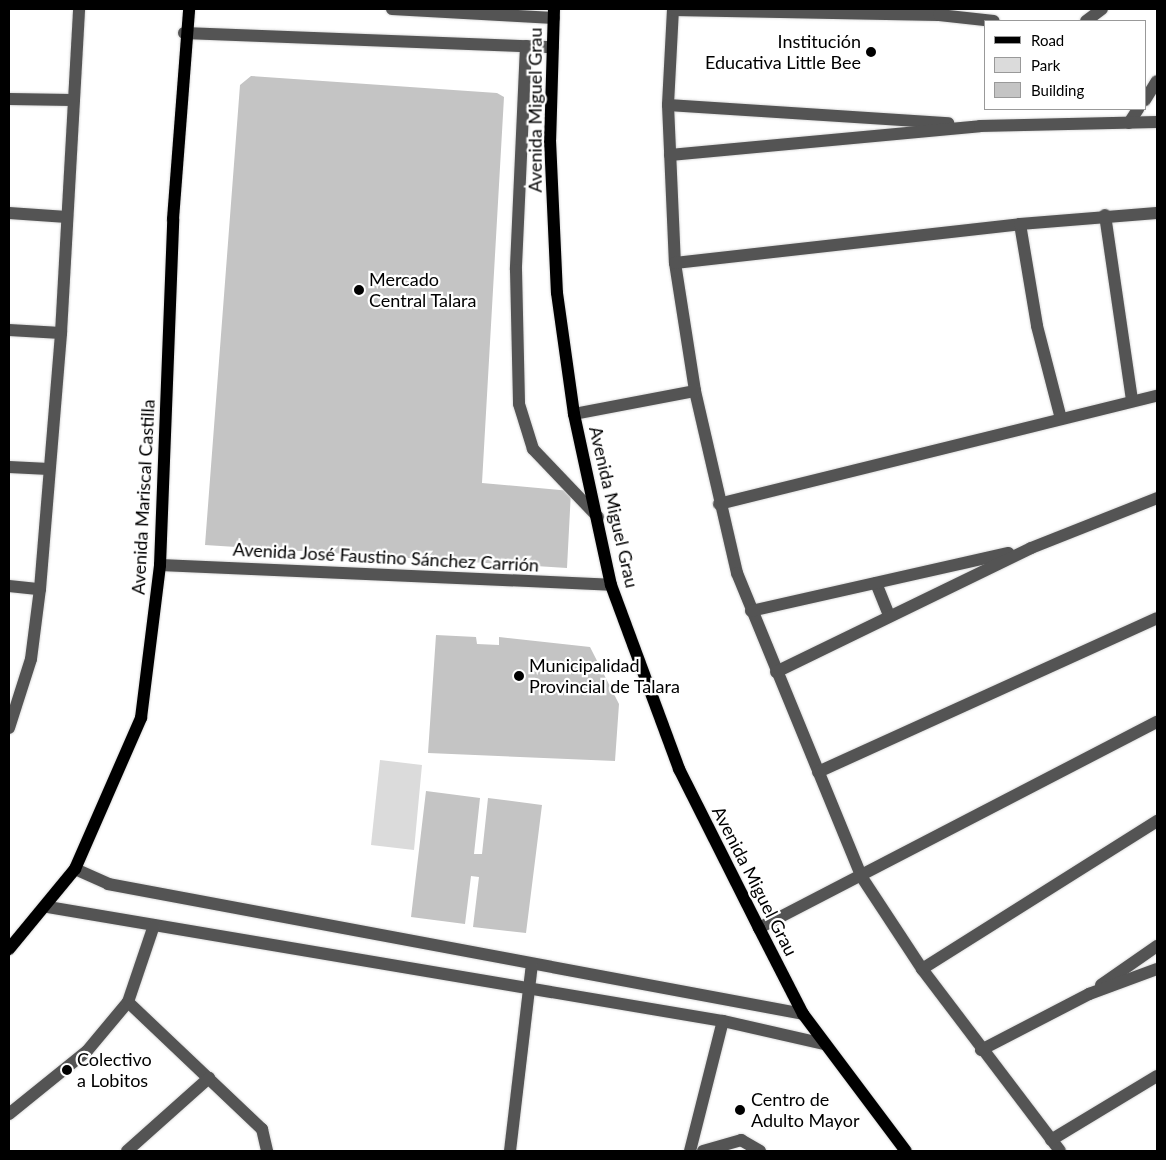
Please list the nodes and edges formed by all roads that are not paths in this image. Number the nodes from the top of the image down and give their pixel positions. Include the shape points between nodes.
1 (79, 9) edge
2 (188, 9) edge
3 (392, 9) edge
4 (673, 9) edge
5 (1102, 9) edge
6 (944, 12) edge
7 (554, 13) edge
8 (988, 20) edge
9 (1087, 20) edge
10 (184, 33) junction
11 (526, 46) junction
12 (553, 47) junction
13 (1157, 81) edge
14 (9, 98) edge
15 (1146, 98) edge
16 (72, 100) junction
17 (668, 105) junction
18 (1137, 110) edge
19 (1157, 122) edge
20 (1129, 123) junction
21 (980, 126) junction
22 (670, 156) junction
23 (9, 213) edge
24 (1157, 213) edge
25 (1105, 215) junction
26 (67, 217) junction
27 (1020, 224) junction
28 (675, 263) junction
29 (9, 330) edge
30 (61, 333) junction
31 (695, 391) junction
32 (1157, 396) edge
33 (1132, 401) junction
34 (574, 414) junction
35 (1061, 418) junction
36 (9, 467) edge
37 (49, 469) junction
38 (1157, 498) edge
39 (719, 504) junction
40 (599, 517) junction
41 (1031, 548) junction
42 (160, 565) junction
43 (876, 583) junction
44 (612, 584) junction
45 (9, 586) edge
46 (40, 589) junction
47 (751, 611) junction
48 (890, 616) junction
49 (1157, 618) edge
50 (776, 672) junction
51 (1157, 722) edge
52 (9, 728) edge
53 (818, 772) junction
54 (1157, 821) edge
55 (75, 869) junction
56 (861, 876) junction
57 (48, 907) junction
58 (154, 925) junction
59 (759, 928) junction
60 (1157, 946) edge
61 (9, 949) edge
62 (532, 965) junction
63 (922, 969) junction
64 (1157, 969) edge
65 (531, 991) junction
66 (1089, 994) junction
67 (128, 1002) junction
68 (803, 1014) junction
69 (723, 1021) junction
70 (824, 1044) junction
71 (981, 1050) junction
72 (1157, 1076) edge
73 (209, 1078) junction
74 (9, 1114) edge
75 (1051, 1140) junction
76 (127, 1151) edge
77 (267, 1151) edge
78 (510, 1151) edge
79 (690, 1151) edge
80 (703, 1151) edge
81 (760, 1151) edge
82 (906, 1151) edge
83 (1060, 1151) edge

1 - 16 street
2 - 10 main road, Avenida Mariscal Castilla
3 - 7 street
4 - 6 street
4 - 17 street
5 - 9 street
6 - 8 street
7 - 12 main road, Avenida Miguel Grau
10 - 11 street
10 - 42 main road, Avenida Mariscal Castilla
11 - 12 street
11 - 40 street via 516,270 519,404 533,449
12 - 34 main road, Avenida Miguel Grau via 550,140 554,239 564,356
13 - 15 street
14 - 16 street
16 - 26 street
17 - 21 street
17 - 22 street
18 - 20 street
19 - 20 street
20 - 21 street
21 - 22 street
22 - 28 street
23 - 26 street
24 - 25 street
25 - 27 street
25 - 33 street
26 - 30 street
27 - 28 street
27 - 35 street via 1037,326
28 - 31 street
29 - 30 street
30 - 37 street
31 - 34 street
31 - 39 street
32 - 33 street
33 - 35 street
34 - 40 main road, Avenida Miguel Grau
35 - 39 street
36 - 37 street
37 - 46 street
38 - 41 street
39 - 47 street
40 - 44 main road, Avenida Miguel Grau
41 - 43 street
41 - 48 street
42 - 44 street, Avenida José Faustino Sánchez Carrión
42 - 55 main road, Avenida Mariscal Castilla via 141,718
43 - 47 street
43 - 48 street
44 - 59 main road, Avenida Miguel Grau via 679,769
45 - 46 street
46 - 52 street via 32,659
47 - 50 street
48 - 50 street
49 - 53 street
50 - 53 street
51 - 56 street
53 - 56 street
54 - 63 street
55 - 57 main road, Avenida Mariscal Castilla
55 - 62 street via 108,884
56 - 59 street
56 - 63 street
57 - 58 street
57 - 61 main road, Avenida Mariscal Castilla
58 - 65 street
58 - 67 street
59 - 68 main road, Avenida Miguel Grau
60 - 66 street
62 - 65 street
62 - 68 street
63 - 71 street
64 - 66 street
65 - 69 street
65 - 78 street
66 - 71 street
67 - 73 street
67 - 74 street via 87,1051
68 - 70 main road, Avenida Miguel Grau
69 - 70 street
69 - 79 street
70 - 82 main road, Avenida Miguel Grau
71 - 75 street
72 - 75 street
73 - 76 street
73 - 77 street via 262,1129
75 - 83 street
80 - 81 street via 741,1140

